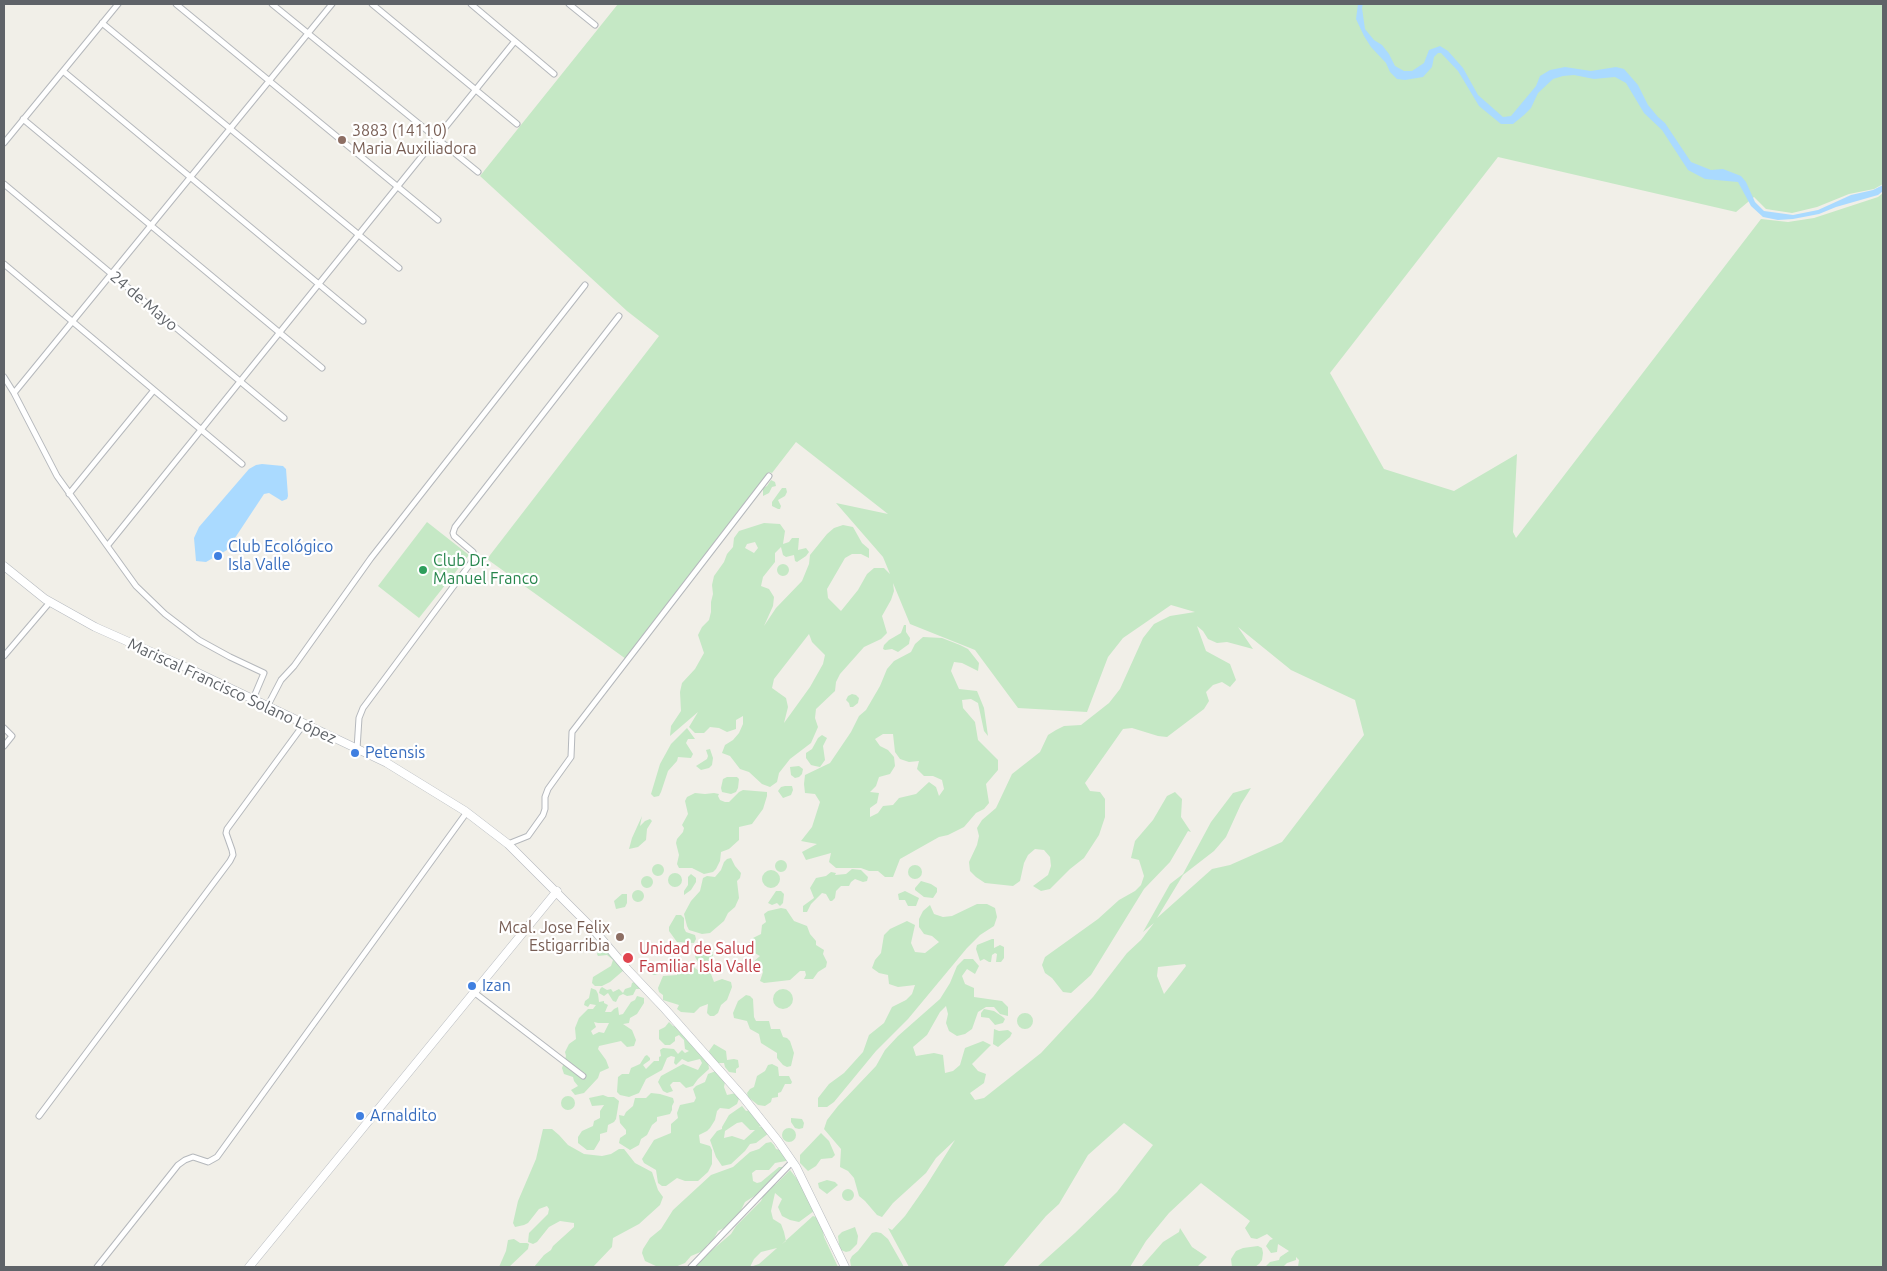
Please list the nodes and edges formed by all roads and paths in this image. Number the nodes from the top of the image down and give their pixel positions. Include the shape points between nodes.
1 (118, 4) edge
2 (176, 4) edge
3 (272, 4) edge
4 (332, 4) edge
5 (372, 4) edge
6 (471, 4) edge
7 (569, 4) edge
8 (102, 23) junction
9 (596, 25) dead end
10 (308, 33) junction
11 (516, 42) junction
12 (63, 71) junction
13 (554, 74) dead end
14 (270, 81) junction
15 (476, 90) junction
16 (23, 120) junction
17 (518, 124) dead end
18 (230, 129) junction
19 (437, 138) junction
20 (4, 144) edge
21 (478, 172) dead end
22 (190, 178) junction
23 (4, 184) edge
24 (398, 187) junction
25 (438, 220) dead end
26 (151, 226) junction
27 (359, 235) junction
28 (4, 264) edge
29 (399, 268) dead end
30 (112, 274) junction
31 (319, 284) junction
32 (585, 285) dead end
33 (619, 316) dead end
34 (363, 321) dead end
35 (72, 322) junction
36 (280, 333) junction
37 (322, 368) dead end
38 (4, 377) edge
39 (240, 381) junction
40 (154, 390) junction
41 (14, 393) junction
42 (284, 418) dead end
43 (201, 430) junction
44 (242, 464) dead end
45 (769, 476) dead end
46 (69, 494) junction
47 (108, 545) junction
48 (4, 566) edge
49 (50, 602) junction
50 (4, 656) edge
51 (253, 699) junction
52 (267, 707) junction
53 (304, 724) junction
54 (4, 728) edge
55 (4, 746) edge
56 (357, 749) junction
57 (467, 812) junction
58 (508, 844) junction
59 (557, 891) junction
60 (475, 993) junction
61 (583, 1076) dead end
62 (39, 1116) dead end
63 (792, 1162) junction
64 (97, 1267) edge
65 (249, 1267) edge
66 (691, 1267) edge
67 (845, 1267) edge

1 - 8 street
2 - 14 street
3 - 10 street
4 - 10 street
5 - 15 street
6 - 11 street
7 - 9 street
8 - 12 street
8 - 18 street
10 - 14 street
10 - 19 street
11 - 13 street
11 - 15 street
12 - 16 street
12 - 22 street
14 - 18 street
14 - 24 street
15 - 17 street
15 - 19 street
16 - 20 street
16 - 26 street
18 - 22 street
18 - 27 street
19 - 21 street
19 - 24 street
22 - 26 street
22 - 31 street
23 - 30 street, 24 de Mayo
24 - 25 street
24 - 27 street
26 - 30 street
26 - 36 street
27 - 29 street
27 - 31 street
28 - 35 street
30 - 35 street
30 - 39 street, 24 de Mayo
31 - 34 street
31 - 36 street
32 - 52 street via 371,558 282,680
33 - 56 street via 455,527 454,536 473,552 474,560 362,708
35 - 40 street
35 - 41 street
36 - 37 street
36 - 39 street
38 - 41 street
39 - 42 street, 24 de Mayo
39 - 43 street
40 - 43 street
40 - 46 street
41 - 46 street
43 - 44 street
43 - 47 street
45 - 58 street via 572,732 571,757 548,789 543,815 528,836
46 - 47 street
47 - 51 street via 136,586 166,614 199,640 264,673
48 - 49 street, Mariscal Francisco Solano López
49 - 50 street
49 - 51 street, Mariscal Francisco Solano López via 95,628
51 - 52 street, Mariscal Francisco Solano López
52 - 53 street, Mariscal Francisco Solano López
53 - 56 street, Mariscal Francisco Solano López
53 - 62 street via 227,829 233,855 230,861
54 - 55 street via 12,736
56 - 57 street, Mariscal Francisco Solano López via 387,763
57 - 58 street, Mariscal Francisco Solano López
57 - 64 street via 217,1157 208,1162 193,1157 178,1165
58 - 59 street, Mariscal Francisco Solano López
59 - 60 street
59 - 63 street, Mariscal Francisco Solano López via 742,1097
60 - 61 street
60 - 65 street
63 - 66 street
63 - 67 street, Mariscal Francisco Solano López

